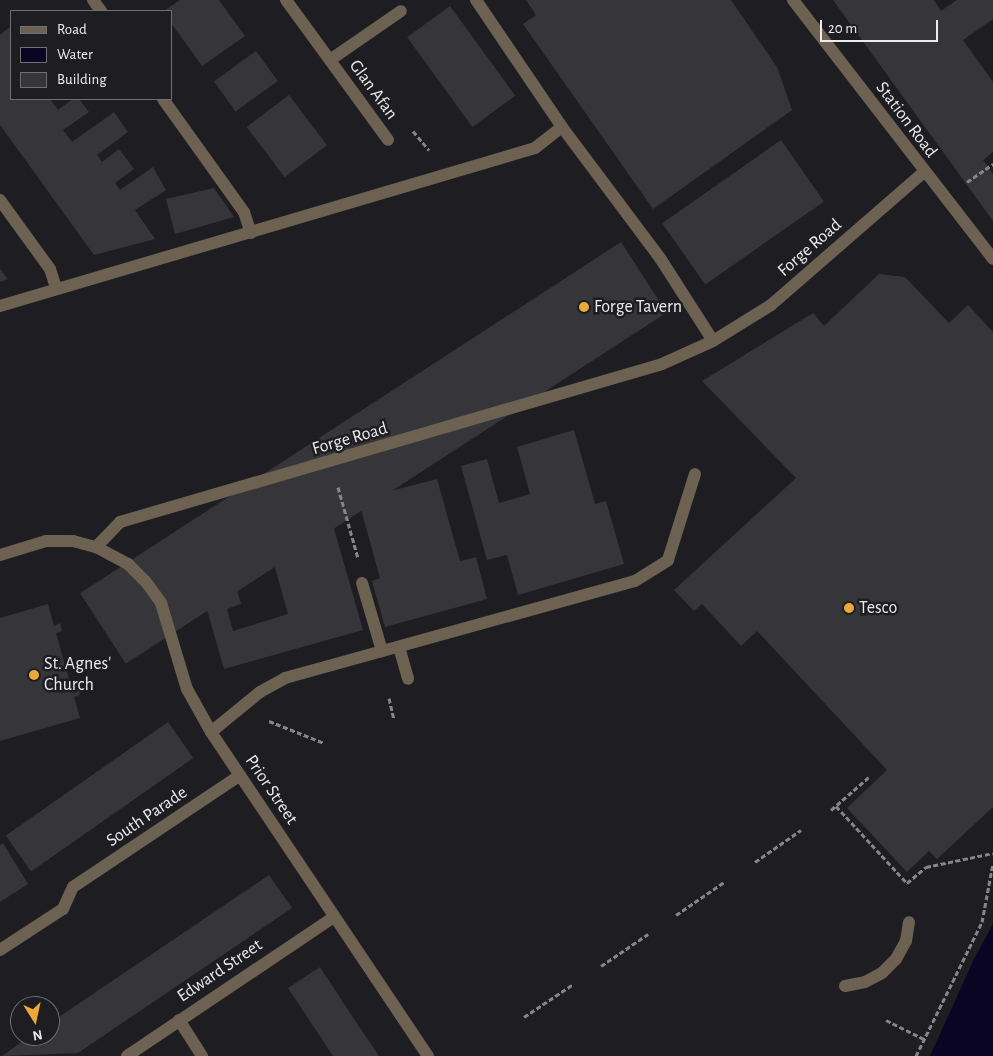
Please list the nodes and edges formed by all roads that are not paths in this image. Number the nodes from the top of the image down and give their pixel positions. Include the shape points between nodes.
1 (286, 0) edge
2 (476, 0) edge
3 (793, 0) edge
4 (401, 11) dead end
5 (330, 60) junction
6 (164, 100) edge
7 (562, 127) junction
8 (388, 140) road end
9 (924, 172) junction
10 (0, 200) edge
11 (251, 233) junction
12 (993, 259) edge
13 (56, 288) junction
14 (0, 306) edge
15 (713, 342) junction
16 (696, 474) dead end
17 (96, 547) junction
18 (0, 555) edge
19 (362, 584) road end
20 (399, 647) junction
21 (382, 651) junction
22 (408, 679) dead end
23 (211, 732) junction
24 (240, 775) junction
25 (334, 916) junction
26 (909, 922) dead end
27 (0, 950) edge
28 (845, 986) dead end
29 (179, 1020) junction
30 (127, 1056) edge
31 (202, 1056) edge
32 (428, 1056) edge

1 - 5 street, Glan Afan
2 - 7 street
3 - 9 street, Station Road
4 - 5 street, Glan Afan
5 - 8 street, Glan Afan
6 - 11 street via 244,212
7 - 11 street via 535,148
7 - 15 street via 660,258
9 - 12 street, Station Road
9 - 15 street, Forge Road via 771,305
10 - 13 street via 50,269
11 - 13 street
13 - 14 street
15 - 17 street, Forge Road via 662,364 120,522
16 - 20 street via 668,560 635,580
17 - 18 street via 73,542 46,542
17 - 23 street, Prior Street via 128,564 161,603 187,689
19 - 21 street
20 - 21 street
20 - 22 street
21 - 23 street via 285,678 260,692
23 - 24 street, Prior Street
24 - 25 street, Prior Street
24 - 27 street, South Parade via 73,887 62,909
25 - 29 street, Edward Street
25 - 32 street, Prior Street
26 - 28 street via 906,941 896,959 882,973 865,982
29 - 30 street, Edward Street
29 - 31 street

